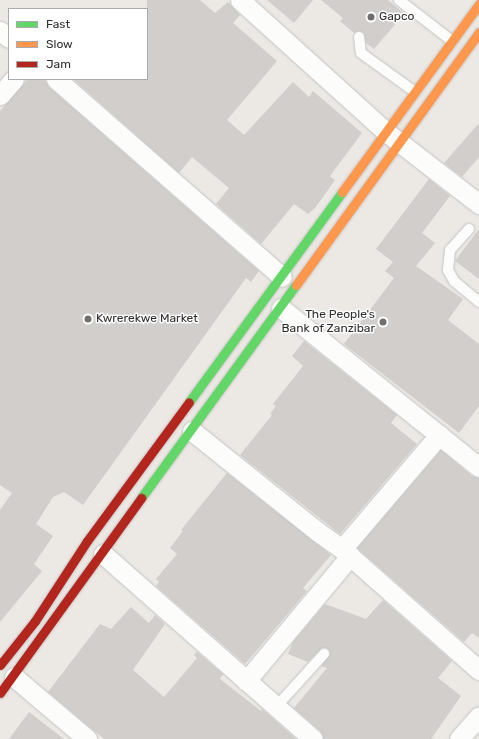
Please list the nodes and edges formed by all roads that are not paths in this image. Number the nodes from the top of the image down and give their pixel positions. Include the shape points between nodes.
1 (240, 0) edge
2 (399, 0) edge
3 (479, 4) edge
4 (0, 31) edge
5 (479, 32) edge
6 (8, 37) edge
7 (360, 37) dead end
8 (452, 41) junction
9 (13, 80) edge
10 (57, 80) edge
11 (415, 92) junction
12 (0, 95) edge
13 (392, 136) junction
14 (479, 204) edge
15 (469, 229) dead end
16 (282, 277) junction
17 (479, 302) edge
18 (281, 308) junction
19 (192, 431) junction
20 (439, 435) junction
21 (479, 467) edge
22 (346, 552) junction
23 (103, 554) junction
24 (324, 654) dead end
25 (0, 664) edge
26 (479, 670) edge
27 (14, 677) junction
28 (246, 681) junction
29 (0, 693) edge
30 (276, 707) junction
31 (479, 716) edge
32 (88, 739) edge
33 (313, 739) edge
34 (459, 739) edge

1 - 13 street
2 - 8 lane
3 - 8 main road
4 - 6 street
5 - 13 main road
7 - 11 lane via 362,53
8 - 11 main road
9 - 12 street
10 - 16 street
11 - 13 main road
13 - 14 street
13 - 16 main road
13 - 18 main road
15 - 17 lane via 450,250 448,270 454,281
16 - 25 main road via 87,541 35,621
18 - 19 main road
18 - 20 street
19 - 22 street
19 - 23 main road
20 - 21 street
20 - 22 street
22 - 26 street
22 - 28 street
23 - 27 main road
23 - 28 street
24 - 30 lane
27 - 29 main road
27 - 32 street
28 - 30 street
30 - 33 street
31 - 34 street

